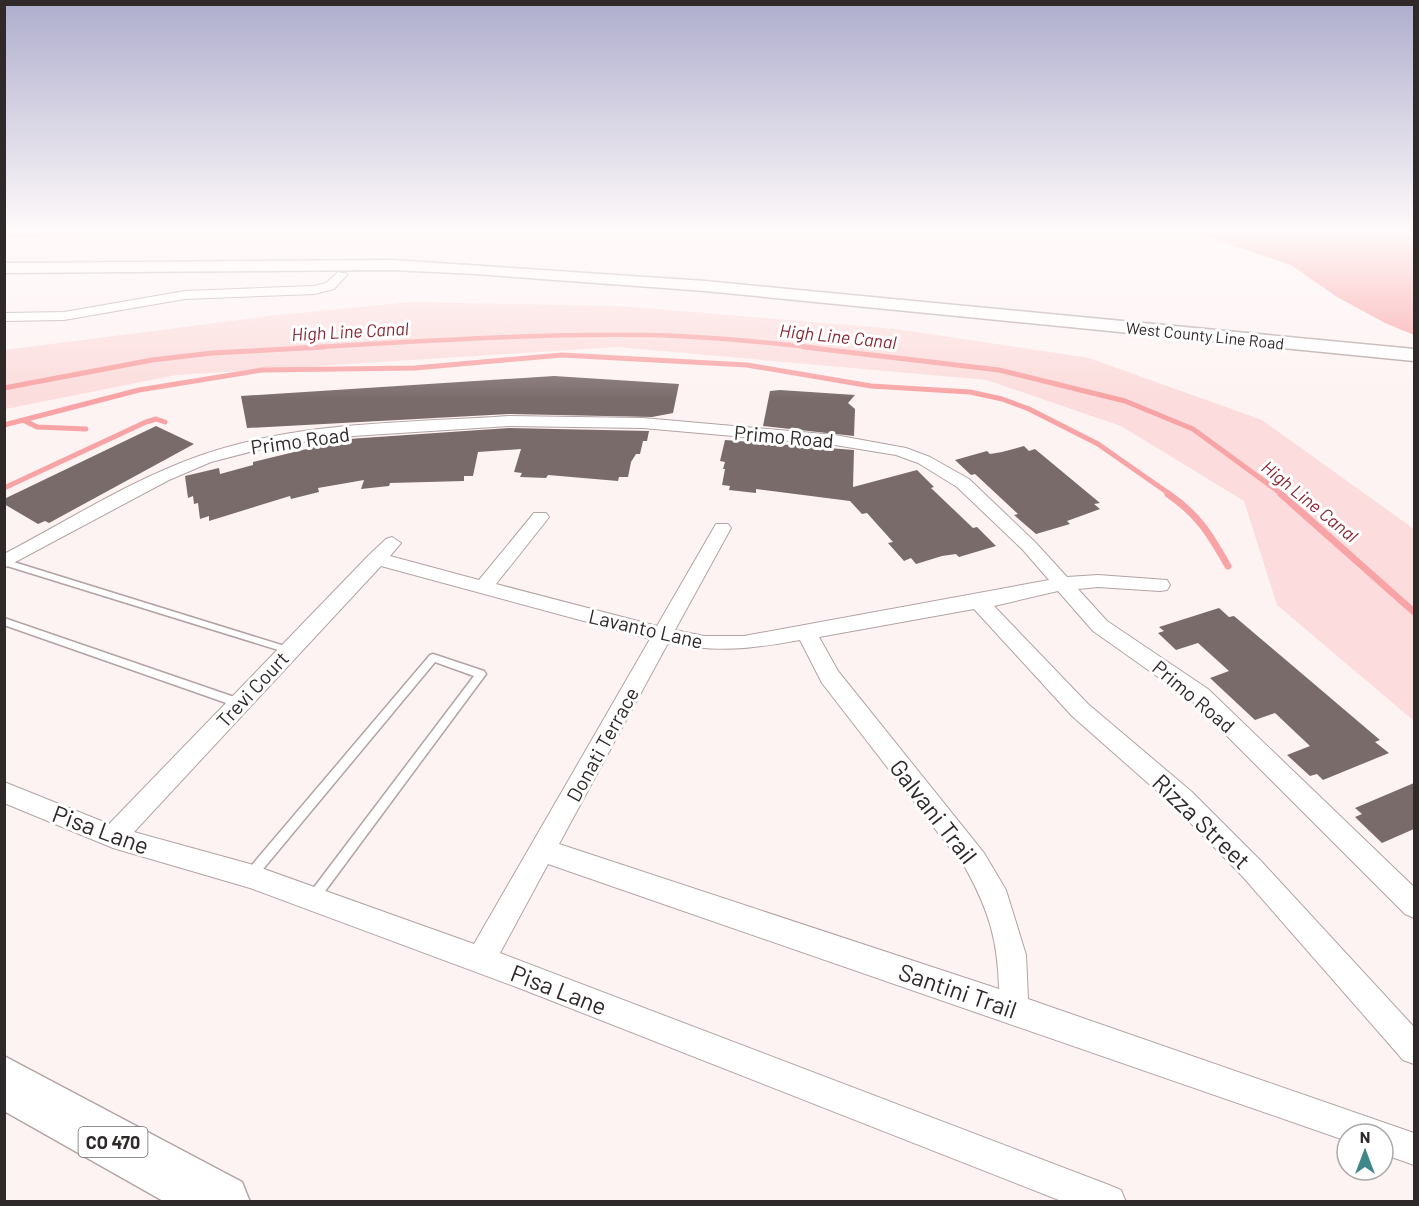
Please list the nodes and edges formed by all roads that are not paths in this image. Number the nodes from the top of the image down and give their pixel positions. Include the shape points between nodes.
1 (319, 288) edge
2 (731, 288) edge
3 (4, 317) edge
4 (1414, 355) edge
5 (540, 518) dead end
6 (722, 528) dead end
7 (392, 543) dead end
8 (376, 559) junction
9 (4, 562) edge
10 (1061, 584) junction
11 (1160, 585) dead end
12 (483, 588) junction
13 (979, 602) junction
14 (4, 621) edge
15 (806, 632) junction
16 (663, 635) junction
17 (288, 650) junction
18 (239, 703) junction
19 (4, 792) edge
20 (113, 837) junction
21 (542, 850) junction
22 (250, 876) junction
23 (313, 898) junction
24 (1414, 904) edge
25 (480, 959) junction
26 (1014, 1009) junction
27 (1414, 1049) edge
28 (4, 1082) edge
29 (1338, 1122) edge
30 (1395, 1142) edge
31 (1414, 1149) edge
32 (222, 1202) edge
33 (1109, 1202) edge

1 - 3 street via 185,295 64,316
2 - 4 main road, West County Line Road
5 - 12 street
6 - 16 street, Donati Terrace
7 - 8 street, Trevi Court
8 - 12 street, Lavanto Lane
8 - 17 street, Trevi Court
9 - 10 street, Primo Road via 154,481 246,447 337,432 583,420 835,440 908,454 945,470 963,483 1029,546
9 - 17 lane
10 - 11 street, Lavanto Lane via 1098,581
10 - 13 street, Lavanto Lane
10 - 24 street, Primo Road via 1101,626 1200,695
12 - 16 street, Lavanto Lane
13 - 15 street, Lavanto Lane
13 - 27 street, Rizza Street via 1080,710 1183,799
14 - 18 lane
15 - 16 street, Lavanto Lane via 744,643 705,643
15 - 26 street, Galvani Trail via 830,677 975,861 997,900 1012,955
16 - 21 street, Donati Terrace
17 - 18 street, Trevi Court
18 - 20 street, Trevi Court
19 - 20 street, Pisa Lane
20 - 22 street, Pisa Lane
21 - 25 street, Donati Terrace
21 - 26 street, Santini Trail
22 - 23 street, Pisa Lane
22 - 23 lane via 433,658 481,674
23 - 25 street, Pisa Lane
25 - 33 street, Pisa Lane
26 - 29 street, Santini Trail
28 - 32 highway, CO 470
30 - 31 street

